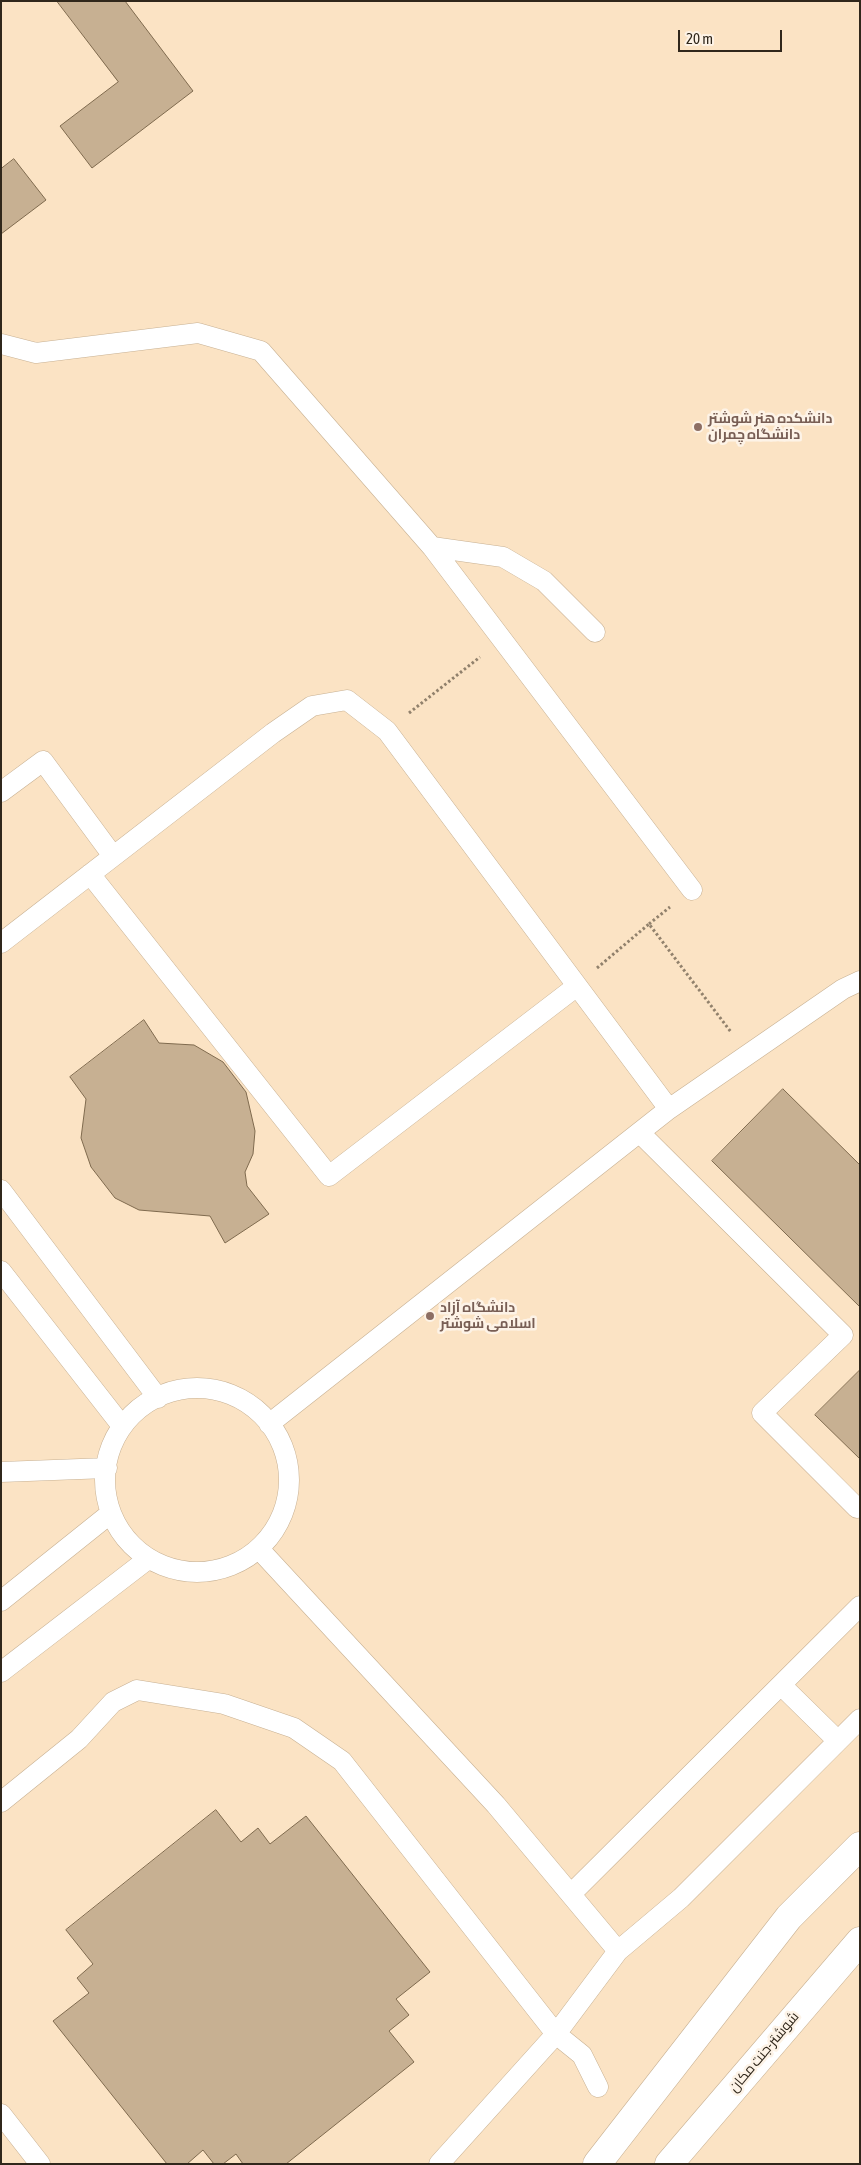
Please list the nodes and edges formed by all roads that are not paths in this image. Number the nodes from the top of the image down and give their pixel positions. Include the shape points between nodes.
1 (1, 344) edge
2 (432, 547) junction
3 (595, 632) dead end
4 (1, 792) edge
5 (113, 856) junction
6 (90, 874) junction
7 (692, 890) dead end
8 (1, 943) edge
9 (860, 981) edge
10 (577, 986) junction
11 (669, 1109) junction
12 (640, 1133) junction
13 (1, 1190) edge
14 (1, 1271) edge
15 (158, 1398) junction
16 (269, 1424) junction
17 (122, 1426) junction
18 (107, 1468) junction
19 (1, 1472) edge
20 (857, 1508) dead end
21 (111, 1513) junction
22 (259, 1549) junction
23 (148, 1559) junction
24 (1, 1601) edge
25 (860, 1606) edge
26 (1, 1672) edge
27 (780, 1685) junction
28 (860, 1719) edge
29 (838, 1741) junction
30 (1, 1802) edge
31 (860, 1846) edge
32 (571, 1894) junction
33 (860, 1942) edge
34 (618, 1951) junction
35 (556, 2034) junction
36 (598, 2086) dead end
37 (1, 2114) edge
38 (40, 2164) edge
39 (439, 2164) edge
40 (597, 2164) edge
41 (668, 2164) edge

1 - 2 lane via 36,353 198,333 261,351
2 - 3 lane via 503,556 544,580
2 - 7 lane
4 - 5 lane via 43,761
5 - 6 lane
5 - 10 lane via 312,706 347,700 386,731
6 - 8 lane
6 - 10 lane via 329,1176
9 - 11 lane via 843,989
10 - 11 lane
11 - 12 lane
12 - 16 lane
12 - 20 lane via 843,1335 762,1413
13 - 15 lane
14 - 17 lane
15 - 16 lane via 172,1391 203,1388 234,1395 260,1412
15 - 17 lane via 144,1404
16 - 22 lane via 279,1437 288,1466 288,1498 278,1526
17 - 18 lane via 109,1454
18 - 19 lane
18 - 21 lane via 105,1484
21 - 23 lane via 126,1539
21 - 24 lane
22 - 23 lane via 235,1565 206,1573 176,1570
22 - 32 lane via 496,1805
23 - 26 lane
25 - 27 lane
27 - 29 lane
27 - 32 lane
28 - 29 lane
29 - 34 lane via 681,1898
30 - 35 lane via 79,1738 113,1702 137,1690 224,1704 294,1728 342,1760
31 - 40 street via 789,1916
32 - 34 lane
33 - 41 street, شوشتر-جنت مکان
34 - 35 lane
35 - 36 lane via 582,2055
35 - 39 lane
37 - 38 lane

